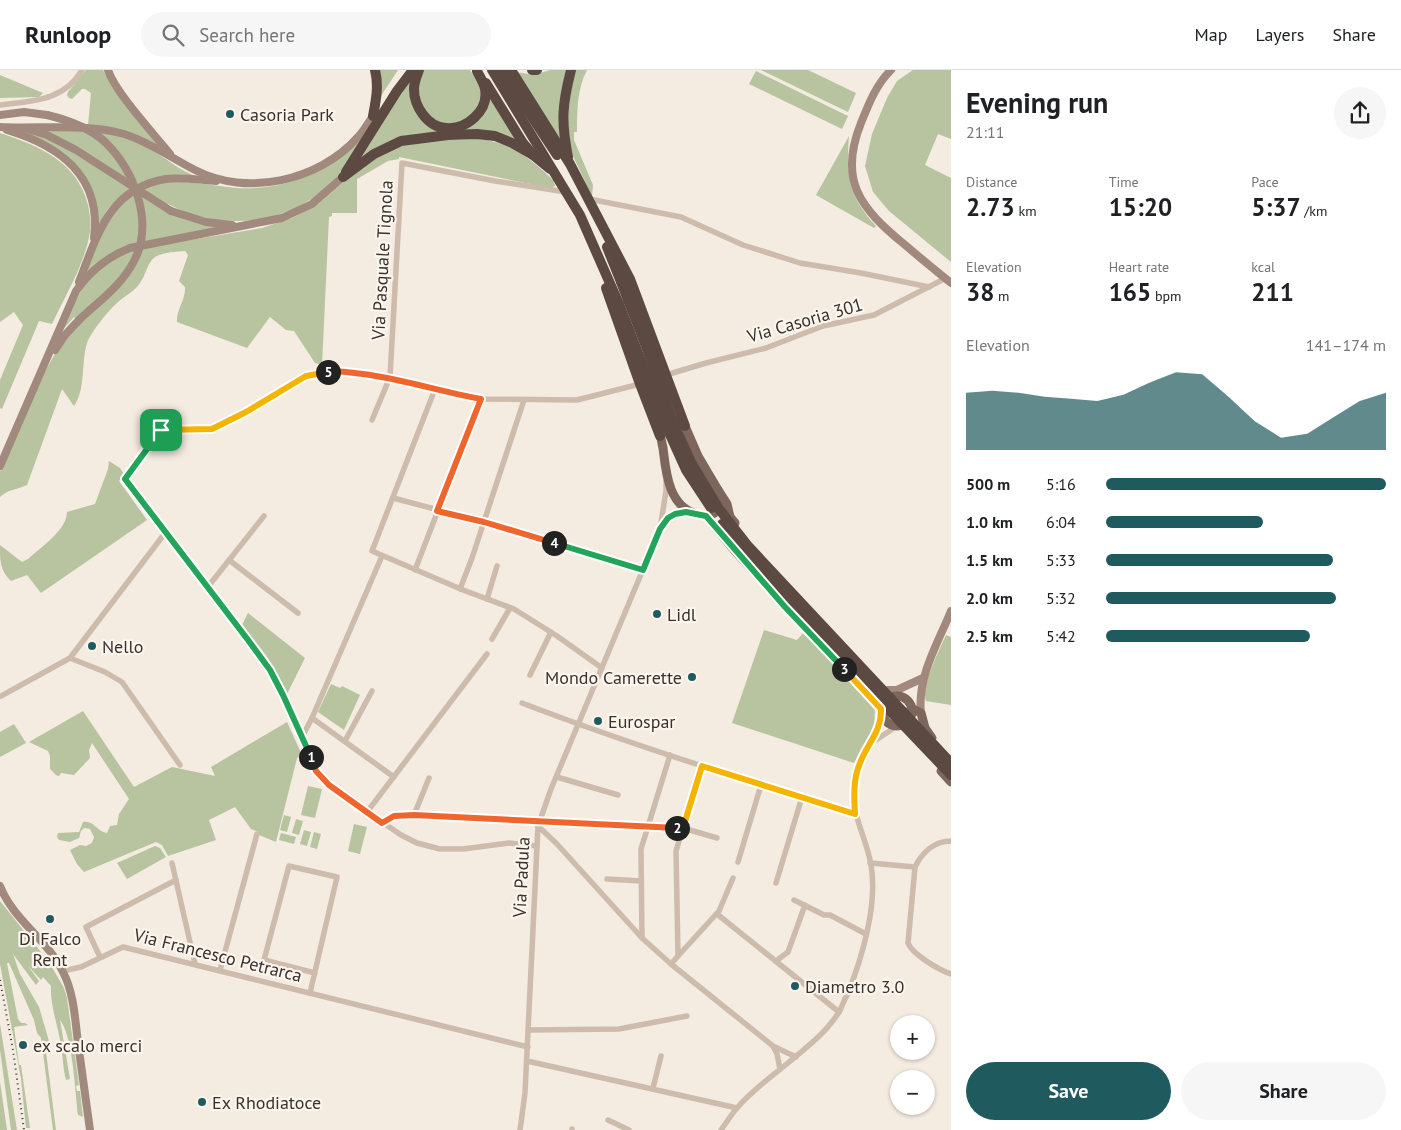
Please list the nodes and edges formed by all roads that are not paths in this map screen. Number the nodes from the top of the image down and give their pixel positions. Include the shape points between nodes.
1 (82, 70) edge
2 (108, 70) edge
3 (375, 70) edge
4 (406, 70) edge
5 (413, 70) edge
6 (419, 70) edge
7 (492, 70) edge
8 (502, 70) edge
9 (511, 70) edge
10 (532, 70) edge
11 (537, 70) edge
12 (571, 70) edge
13 (892, 70) edge
14 (477, 71) edge
15 (0, 104) edge
16 (0, 116) edge
17 (373, 116) junction
18 (0, 128) edge
19 (24, 128) junction
20 (533, 155) junction
21 (173, 157) junction
22 (570, 164) junction
23 (343, 177) junction
24 (560, 179) junction
25 (223, 181) junction
26 (574, 182) junction
27 (568, 193) junction
28 (589, 199) junction
29 (249, 225) junction
30 (93, 247) junction
31 (599, 255) junction
32 (948, 280) edge
33 (929, 287) junction
34 (76, 291) junction
35 (56, 344) junction
36 (666, 375) junction
37 (390, 378) junction
38 (640, 384) junction
39 (435, 389) junction
40 (481, 399) junction
41 (524, 400) junction
42 (372, 420) dead end
43 (685, 426) junction
44 (660, 436) junction
45 (0, 466) edge
46 (666, 474) junction
47 (718, 490) junction
48 (393, 498) junction
49 (437, 511) junction
50 (691, 512) junction
51 (264, 516) dead end
52 (706, 516) junction
53 (484, 522) junction
54 (660, 529) junction
55 (166, 534) junction
56 (382, 556) junction
57 (229, 560) junction
58 (497, 566) dead end
59 (415, 570) junction
60 (643, 570) junction
61 (207, 588) junction
62 (460, 589) junction
63 (487, 599) junction
64 (510, 608) junction
65 (951, 611) edge
66 (298, 613) dead end
67 (551, 632) junction
68 (492, 639) dead end
69 (487, 654) dead end
70 (70, 658) junction
71 (602, 668) junction
72 (530, 675) dead end
73 (923, 678) junction
74 (372, 691) dead end
75 (892, 694) junction
76 (1, 696) edge
77 (920, 700) junction
78 (522, 703) dead end
79 (911, 708) junction
80 (882, 711) junction
81 (921, 713) junction
82 (312, 718) junction
83 (578, 725) junction
84 (897, 726) junction
85 (302, 737) junction
86 (345, 741) junction
87 (871, 743) junction
88 (670, 755) junction
89 (951, 758) edge
90 (951, 763) edge
91 (180, 765) dead end
92 (702, 766) junction
93 (951, 775) edge
94 (394, 777) junction
95 (556, 777) junction
96 (429, 778) dead end
97 (951, 782) edge
98 (761, 785) junction
99 (618, 795) dead end
100 (802, 798) junction
101 (367, 812) junction
102 (855, 814) junction
103 (414, 815) junction
104 (382, 823) junction
105 (539, 824) junction
106 (647, 828) junction
107 (683, 828) junction
108 (257, 834) dead end
109 (717, 838) dead end
110 (951, 841) edge
111 (537, 846) junction
112 (738, 862) dead end
113 (870, 862) junction
114 (172, 863) dead end
115 (915, 867) junction
116 (733, 878) dead end
117 (607, 879) dead end
118 (176, 880) junction
119 (641, 881) junction
120 (776, 883) dead end
121 (0, 886) edge
122 (794, 900) dead end
123 (804, 905) junction
124 (717, 914) junction
125 (866, 934) junction
126 (642, 938) junction
127 (678, 956) junction
128 (100, 957) junction
129 (776, 961) junction
130 (195, 964) junction
131 (671, 964) junction
132 (220, 970) junction
133 (63, 971) junction
134 (314, 973) junction
135 (951, 974) edge
136 (310, 993) junction
137 (840, 1012) junction
138 (687, 1016) dead end
139 (528, 1030) junction
140 (774, 1046) junction
141 (528, 1047) junction
142 (660, 1056) dead end
143 (796, 1057) junction
144 (527, 1061) junction
145 (780, 1070) junction
146 (653, 1088) junction
147 (737, 1108) junction
148 (608, 1120) dead end
149 (90, 1130) edge
150 (520, 1130) edge
151 (629, 1130) edge
152 (721, 1130) edge

1 - 15 street via 69,86 56,95
2 - 21 main road via 124,97
3 - 17 highway via 378,80
4 - 17 highway
5 - 23 highway
6 - 14 highway via 414,88 417,104 430,122 446,128 463,125 480,111 485,90
7 - 24 highway
8 - 26 highway
9 - 22 highway
10 - 11 highway
12 - 22 highway via 562,118
13 - 32 main road via 881,81 860,124 851,162 853,180 867,210 881,225
14 - 20 highway
16 - 35 main road, bridge via 36,113 65,119 105,142 118,157 135,189 142,216 139,249 134,261 117,285
17 - 25 main road via 346,149 311,171 268,182
18 - 19 main road
18 - 30 main road via 22,134 52,149 80,175 92,204 95,221
19 - 21 main road, bridge via 103,129 144,141
19 - 29 main road, bridge via 47,135 76,150 171,211 217,224
20 - 23 highway via 495,136 448,135 400,141 374,154
20 - 24 highway
21 - 25 main road via 195,171
22 - 26 highway
22 - 28 highway
23 - 29 main road via 321,198 303,209
24 - 27 highway
25 - 30 main road via 167,179 130,192 113,207
26 - 90 highway, bridge via 621,282 672,422 719,509 748,546
27 - 31 highway
27 - 37 street, Via Pasquale Tignola via 402,163
28 - 33 street via 680,217 743,245 800,263
28 - 36 highway via 630,279
29 - 34 main road via 130,248 104,261
30 - 34 main road
31 - 38 highway via 613,310
31 - 93 highway, bridge via 667,428 686,470 715,514 743,551
32 - 33 street, Via Casoria 301
33 - 36 street, Via Casoria 301 via 874,315 823,326 766,348
34 - 35 main road
35 - 45 main road
36 - 43 highway
37 - 39 street
37 - 42 street
37 - 55 street via 338,371 306,376 212,429 161,430 125,479
38 - 41 street via 577,400
38 - 44 highway
39 - 40 street
39 - 48 street
40 - 41 street
40 - 49 street
41 - 53 street
43 - 44 main road via 671,421 664,425
43 - 47 main road
44 - 46 main road
46 - 50 main road via 675,497
46 - 54 street, Via Padula
47 - 52 main road via 720,508
47 - 75 main road via 727,504 730,517 761,555
48 - 49 street
48 - 56 street via 372,551
49 - 53 street
49 - 59 street
50 - 52 main road
50 - 54 street, Via Padula via 670,516
51 - 57 street
52 - 80 main road
53 - 60 street
53 - 62 street
54 - 60 street, Via Padula
55 - 61 street
55 - 70 street
56 - 59 street
56 - 82 street
57 - 61 street
57 - 66 street
58 - 63 street
59 - 62 street
60 - 71 street, Via Padula
61 - 85 street via 270,670
62 - 63 street
63 - 64 street
64 - 67 street
64 - 68 street
65 - 73 main road
67 - 71 street
67 - 72 street
69 - 94 street
70 - 76 street
70 - 91 street via 122,682
71 - 83 street, Via Padula
73 - 75 main road via 894,690
73 - 77 main road
74 - 86 street
75 - 79 main road via 908,700
75 - 80 main road
77 - 79 main road
77 - 81 main road
78 - 83 street
79 - 81 main road
79 - 84 main road via 907,722
80 - 84 main road via 887,723
80 - 87 street via 879,728
81 - 89 main road via 928,734
82 - 85 street
82 - 86 street
83 - 88 street
83 - 95 street, Via Padula
84 - 87 street
84 - 97 main road
85 - 101 street via 316,771 329,785
86 - 94 street
87 - 102 street via 856,775
88 - 92 street
88 - 106 street
92 - 98 street
92 - 107 street
94 - 101 street
95 - 99 street
95 - 105 street, Via Padula
96 - 103 street
98 - 100 street
98 - 112 street
100 - 102 street
100 - 120 street
101 - 104 street
102 - 113 street
103 - 104 street via 394,816
103 - 105 street
104 - 111 street via 417,843 440,849 509,843
105 - 106 street
105 - 111 street, Via Padula
105 - 126 street
106 - 107 street
106 - 119 street via 641,850
107 - 109 street
107 - 127 street via 676,851
108 - 132 street
110 - 115 street via 933,846
111 - 139 street, Via Padula
113 - 115 street
113 - 125 street via 870,916
114 - 118 street
115 - 135 street via 908,945
116 - 124 street
117 - 119 street
118 - 128 street via 86,927
118 - 130 street
119 - 126 street
121 - 133 main road via 10,905
122 - 123 street
123 - 125 street
123 - 129 street via 788,952
124 - 127 street
124 - 129 street
125 - 137 street
126 - 131 street
127 - 131 street
128 - 130 street, Via Francesco Petrarca via 123,947
128 - 133 street, Via Francesco Petrarca
129 - 137 street
130 - 132 street, Via Francesco Petrarca
131 - 140 street
132 - 136 street, Via Francesco Petrarca
133 - 149 main road via 74,1011
134 - 134 street, Via Francesco Petrarca via 264,960 289,866 337,877
134 - 136 street, Via Francesco Petrarca
136 - 141 street, Via Francesco Petrarca
137 - 143 street via 814,1043
138 - 139 street via 619,1029
139 - 141 street, Via Padula
140 - 143 street
140 - 145 street
141 - 144 street, Via Padula
142 - 146 street
143 - 145 street
144 - 146 street
144 - 150 street, Via Padula
145 - 147 street
146 - 147 street
147 - 152 street
148 - 151 street

